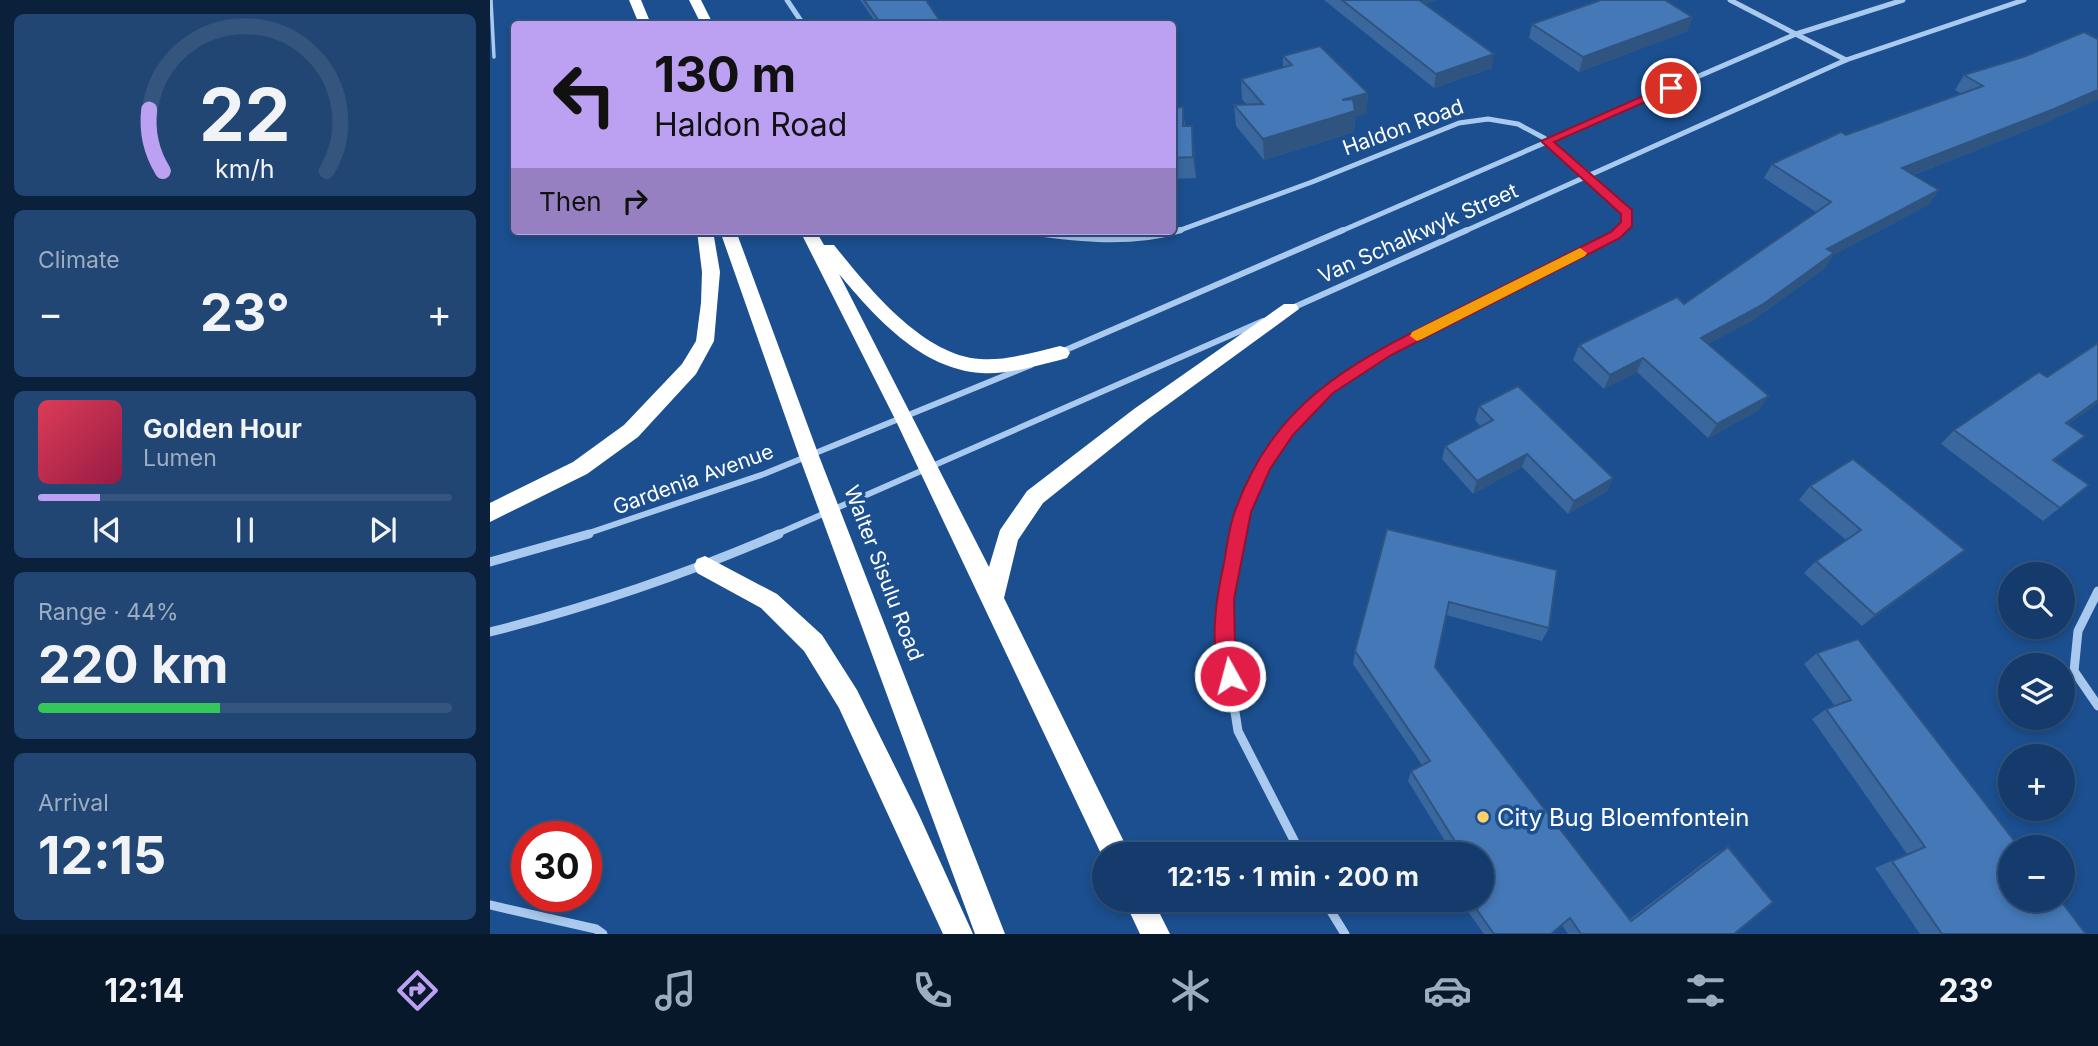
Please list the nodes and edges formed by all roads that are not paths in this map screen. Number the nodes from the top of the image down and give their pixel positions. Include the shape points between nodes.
1 (491, 0) edge
2 (635, 0) edge
3 (695, 0) edge
4 (786, 0) edge
5 (1730, 0) edge
6 (1903, 0) edge
7 (2024, 0) edge
8 (644, 21) edge
9 (706, 21) edge
10 (801, 21) edge
11 (1796, 34) junction
12 (494, 57) dead end
13 (1846, 60) junction
14 (1546, 141) junction
15 (1589, 176) junction
16 (1176, 231) edge
17 (706, 235) edge
18 (729, 235) edge
19 (813, 235) edge
20 (814, 235) edge
21 (1049, 235) edge
22 (1158, 235) edge
23 (1290, 309) junction
24 (1060, 353) junction
25 (905, 419) junction
26 (808, 456) junction
27 (928, 469) junction
28 (831, 512) junction
29 (490, 513) edge
30 (490, 562) edge
31 (705, 566) junction
32 (2098, 591) edge
33 (991, 600) junction
34 (490, 632) edge
35 (2098, 706) edge
36 (1110, 842) edge
37 (1295, 842) edge
38 (490, 905) edge
39 (1144, 912) edge
40 (1331, 912) edge
41 (603, 934) edge
42 (958, 934) edge
43 (990, 934) edge
44 (1155, 934) edge
45 (1345, 934) edge

1 - 12 lane
2 - 8 highway
3 - 9 highway
4 - 10 street
5 - 11 street
6 - 11 street, Van Schalkwyk Street
7 - 13 street, Van Schalkwyk Street
11 - 13 street
11 - 14 street, Van Schalkwyk Street
13 - 15 street, Van Schalkwyk Street
14 - 15 street, Haldon Road
14 - 16 street, Haldon Road via 1519,124 1475,119 1458,123
14 - 24 street, Van Schalkwyk Street
15 - 23 street, Van Schalkwyk Street
15 - 37 street, Haldon Road via 1622,205 1628,223 1615,235 1385,352 1327,389 1288,430 1263,466 1242,512 1225,599 1226,649 1238,731
17 - 29 highway via 711,272 705,341 689,369 631,431 580,468
18 - 26 highway, Walter Sisulu Road
19 - 25 highway
20 - 24 highway via 870,300 949,358 990,366
21 - 22 street, Haldon Road via 1086,240
23 - 27 street, Van Schalkwyk Street
23 - 33 highway via 1141,414 1035,497 1008,537
24 - 25 street, Van Schalkwyk Street
25 - 26 street, Gardenia Avenue
25 - 27 highway
26 - 28 highway, Walter Sisulu Road
26 - 30 street, Gardenia Avenue via 683,504
27 - 28 street, Van Schalkwyk Street
27 - 33 highway
28 - 31 street
28 - 43 highway, Walter Sisulu Road
31 - 34 street
31 - 42 highway via 769,601 813,643 853,711
32 - 35 street via 2078,631 2074,671
33 - 36 highway
38 - 41 street
39 - 44 highway
40 - 45 street

